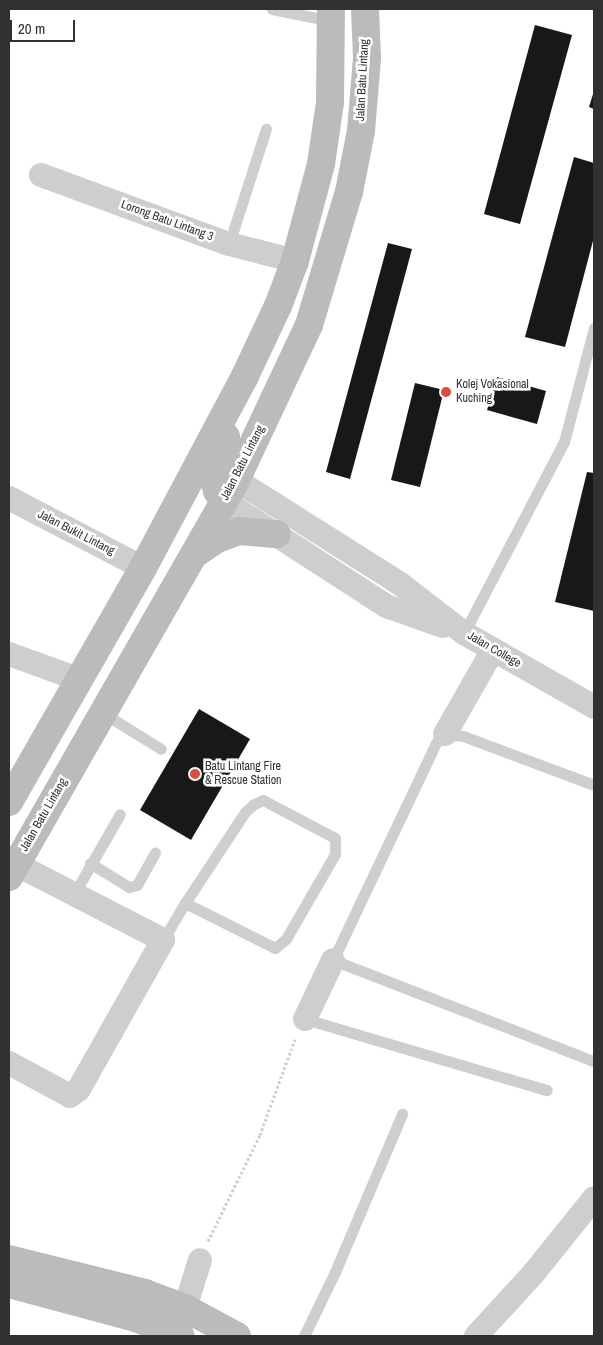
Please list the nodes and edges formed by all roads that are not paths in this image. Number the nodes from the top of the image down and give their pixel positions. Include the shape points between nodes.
1 (272, 9) edge
2 (365, 9) edge
3 (331, 15) edge
4 (266, 129) dead end
5 (42, 174) dead end
6 (229, 244) junction
7 (295, 261) junction
8 (594, 328) edge
9 (245, 376) junction
10 (225, 486) junction
11 (9, 498) edge
12 (277, 534) junction
13 (160, 536) junction
14 (191, 557) junction
15 (143, 568) junction
16 (399, 583) junction
17 (386, 606) junction
18 (464, 633) junction
19 (493, 650) junction
20 (9, 654) edge
21 (78, 679) junction
22 (594, 707) edge
23 (103, 713) junction
24 (445, 734) junction
25 (161, 749) dead end
26 (594, 785) edge
27 (9, 802) edge
28 (120, 814) dead end
29 (155, 852) dead end
30 (90, 863) junction
31 (13, 871) edge
32 (74, 894) junction
33 (185, 904) junction
34 (163, 940) junction
35 (333, 960) junction
36 (305, 1018) joint
37 (594, 1061) edge
38 (9, 1063) edge
39 (547, 1090) dead end
40 (402, 1114) dead end
41 (594, 1198) edge
42 (9, 1259) edge
43 (200, 1260) road end
44 (9, 1284) edge
45 (185, 1308) junction
46 (181, 1336) edge
47 (236, 1336) edge
48 (304, 1336) edge
49 (476, 1336) edge

1 - 3 lane
2 - 10 main road, Jalan Batu Lintang via 367,58 361,131 330,266 309,325
3 - 7 main road via 330,102 321,164
4 - 6 lane
5 - 6 street, Lorong Batu Lintang 3
6 - 7 street, Lorong Batu Lintang 3
7 - 9 main road
8 - 18 lane via 564,442
9 - 10 main road
9 - 13 main road
10 - 12 street
10 - 13 main road via 198,492
10 - 14 main road, Jalan Batu Lintang
10 - 16 street, Jalan College
11 - 15 street, Jalan Bukit Lintang
12 - 14 main road via 239,531 217,539
12 - 17 street
13 - 15 main road
14 - 23 main road, Jalan Batu Lintang
15 - 21 main road
16 - 17 street via 403,593 400,601
16 - 18 street, Jalan College
17 - 18 street
18 - 19 street, Jalan College
19 - 22 street, Jalan College
19 - 24 street
20 - 21 street
21 - 27 main road
23 - 25 lane
23 - 31 main road, Jalan Batu Lintang
24 - 26 lane via 463,736
24 - 35 lane via 436,743
28 - 30 lane
29 - 30 lane via 137,885 129,887
30 - 32 lane
31 - 32 street
32 - 34 street
33 - 33 lane via 245,812 262,800 335,838 335,854 286,939 275,948
33 - 34 lane
34 - 38 street via 78,1089 70,1096
35 - 36 street
35 - 37 lane
36 - 39 lane
40 - 48 lane via 335,1272
41 - 49 street via 533,1274
42 - 45 main road via 145,1293
43 - 45 street
44 - 46 main road via 136,1318
45 - 47 main road

